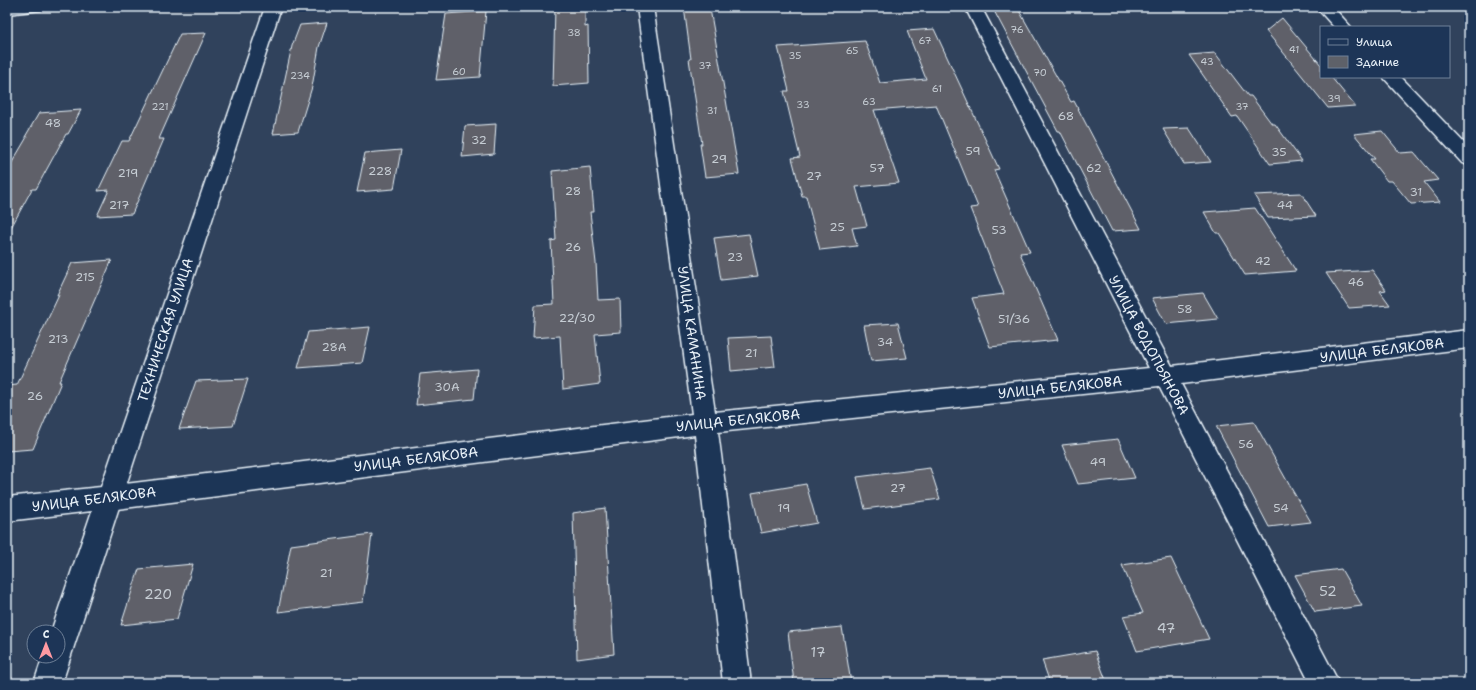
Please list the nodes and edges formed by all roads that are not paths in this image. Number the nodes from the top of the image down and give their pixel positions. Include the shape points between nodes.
1 (35, 7) edge
2 (273, 7) edge
3 (646, 7) edge
4 (973, 7) edge
5 (1324, 7) edge
6 (7, 9) edge
7 (1342, 26) edge
8 (1392, 78) edge
9 (1469, 159) edge
10 (1469, 339) edge
11 (1166, 376) junction
12 (705, 423) junction
13 (109, 498) junction
14 (7, 510) edge
15 (66, 628) edge
16 (54, 664) edge
17 (48, 683) edge
18 (737, 683) edge
19 (1325, 683) edge

1 - 6 street
2 - 13 street, ТЕХНИЧЕСКАЯ УЛИЦА
3 - 12 street, УЛИЦА КАМАНИНА
4 - 11 street, УЛИЦА ВОДОПЬЯНОВА
5 - 7 street
8 - 9 street
10 - 11 street, УЛИЦА БЕЛЯКОВА
11 - 12 street, УЛИЦА БЕЛЯКОВА
11 - 19 street, УЛИЦА ВОДОПЬЯНОВА
12 - 13 street, УЛИЦА БЕЛЯКОВА
12 - 18 street, УЛИЦА КАМАНИНА
13 - 14 street, УЛИЦА БЕЛЯКОВА
13 - 15 street, ТЕХНИЧЕСКАЯ УЛИЦА
16 - 17 street

